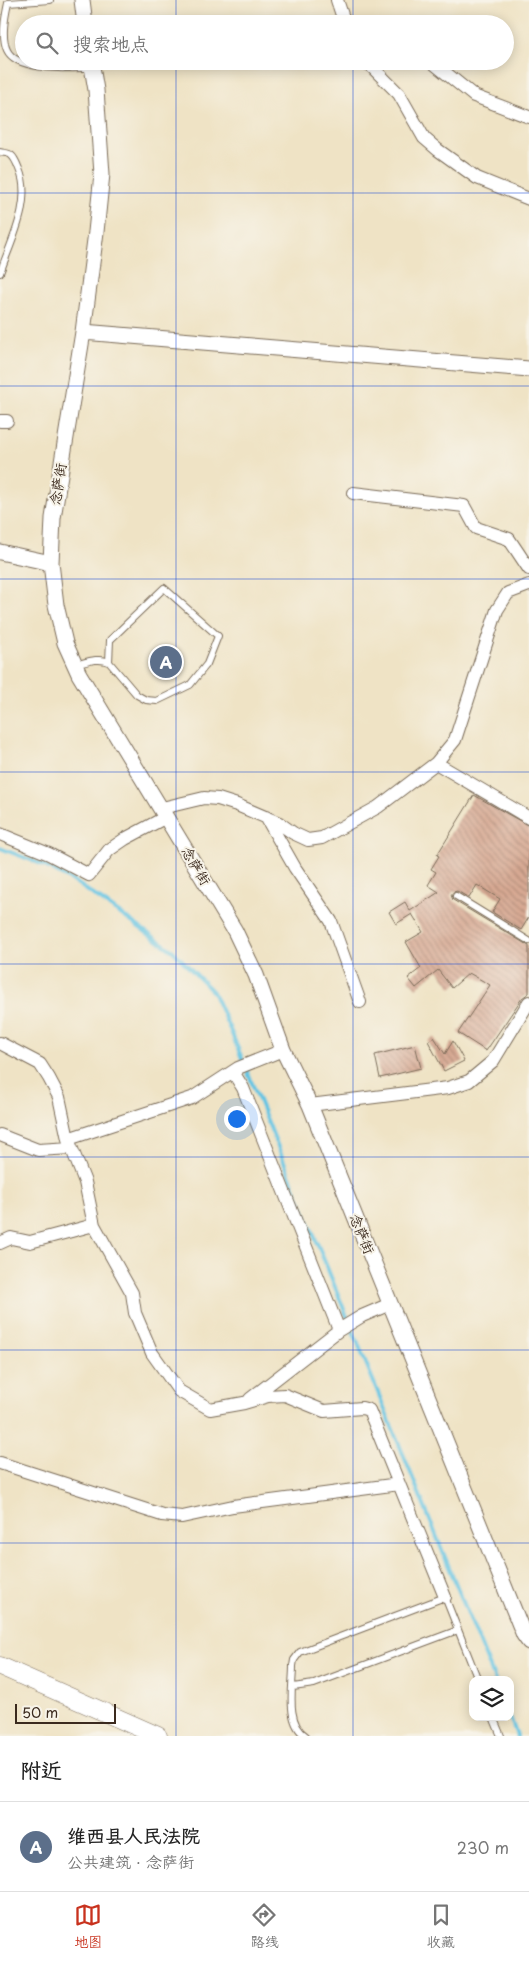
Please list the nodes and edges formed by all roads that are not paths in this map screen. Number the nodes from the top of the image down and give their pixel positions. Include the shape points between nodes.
1 (50, 0) edge
2 (82, 0) edge
3 (337, 0) edge
4 (84, 15) edge
5 (342, 15) edge
6 (15, 58) edge
7 (93, 70) edge
8 (379, 70) edge
9 (442, 70) edge
10 (529, 116) edge
11 (0, 152) edge
12 (529, 199) edge
13 (0, 273) edge
14 (83, 332) junction
15 (529, 369) edge
16 (353, 493) dead end
17 (0, 552) edge
18 (51, 563) junction
19 (529, 570) edge
20 (529, 585) edge
21 (109, 662) junction
22 (75, 665) junction
23 (436, 763) junction
24 (164, 812) junction
25 (266, 817) junction
26 (529, 818) edge
27 (0, 834) edge
28 (456, 896) dead end
29 (529, 941) edge
30 (360, 1002) dead end
31 (529, 1002) edge
32 (0, 1043) edge
33 (283, 1050) junction
34 (236, 1070) junction
35 (310, 1105) junction
36 (0, 1136) edge
37 (70, 1143) junction
38 (94, 1225) junction
39 (0, 1243) edge
40 (390, 1304) junction
41 (341, 1328) junction
42 (244, 1403) junction
43 (0, 1462) edge
44 (399, 1484) junction
45 (445, 1597) junction
46 (458, 1630) junction
47 (529, 1642) edge
48 (0, 1666) edge
49 (476, 1676) edge
50 (293, 1687) junction
51 (495, 1721) edge
52 (158, 1736) edge
53 (306, 1736) edge
54 (501, 1736) edge

1 - 6 lane via 8,4 4,27 7,51
2 - 4 street
3 - 5 street
7 - 14 street, 念萨街 via 102,174
8 - 12 street via 399,94 424,138 477,178
9 - 10 street via 474,96
11 - 13 lane via 11,155 24,181 17,226
14 - 15 street
14 - 18 street, 念萨街 via 53,518
16 - 19 street via 464,506 476,528 509,539
17 - 18 street
18 - 22 street, 念萨街 via 56,605 65,643
20 - 23 street via 508,593 497,610 455,740
21 - 21 lane via 110,640 164,588 218,636 207,664 190,685 157,701 137,695
21 - 22 lane via 95,660
22 - 24 street, 念萨街
23 - 25 street via 378,807 322,838 308,840
23 - 26 street
24 - 25 street via 204,798 237,804
24 - 27 street via 109,850 89,874
24 - 33 street, 念萨街 via 235,931 256,976
25 - 30 street via 330,921
28 - 29 lane
31 - 35 street via 493,1061 469,1081 448,1088
32 - 37 street via 40,1064 59,1097
33 - 34 street
33 - 35 street, 念萨街
34 - 37 street via 192,1098
34 - 41 street
35 - 40 street, 念萨街
36 - 37 street via 38,1150
37 - 38 street via 85,1182
38 - 39 street via 30,1242 11,1238
38 - 42 street via 132,1293 135,1313 152,1353 179,1390 210,1409
40 - 41 street
40 - 47 street, 念萨街
41 - 42 street
42 - 44 street via 285,1395 324,1411 366,1408
43 - 44 street via 162,1515 182,1517 233,1506
44 - 45 street
45 - 46 lane
45 - 50 lane via 300,1652 294,1660
46 - 49 lane
46 - 50 lane via 314,1684
48 - 52 main road
50 - 53 lane via 292,1716 295,1726
51 - 54 lane

